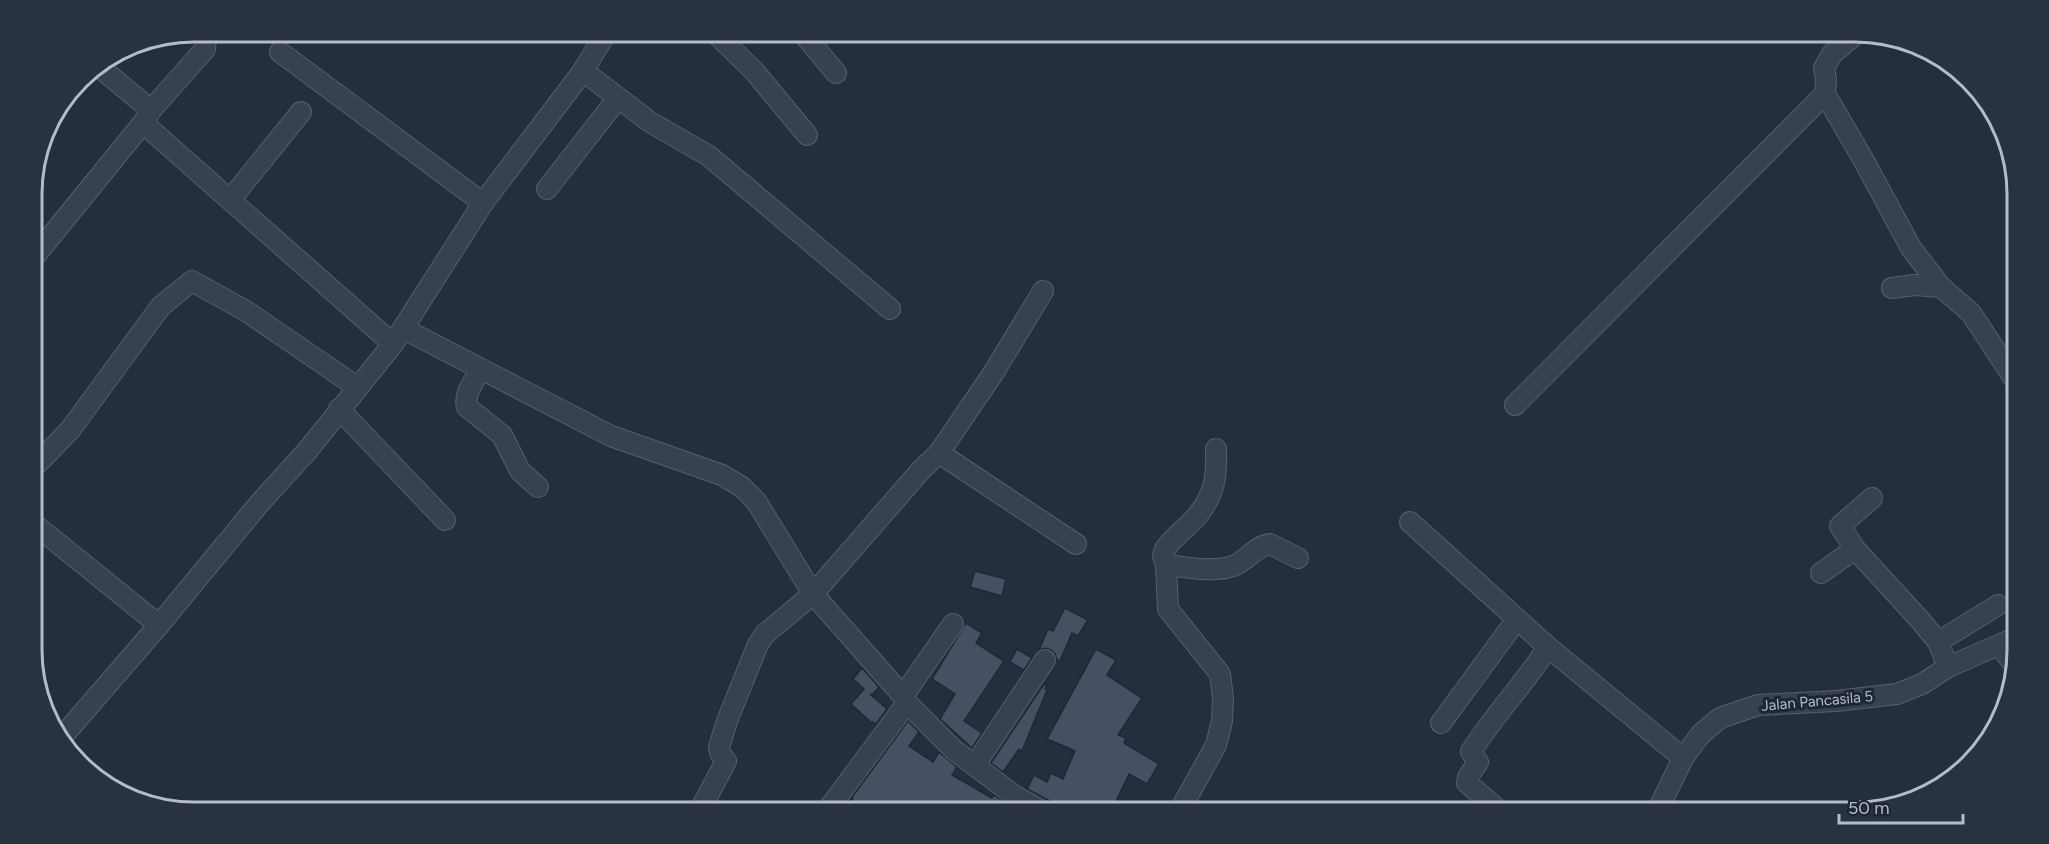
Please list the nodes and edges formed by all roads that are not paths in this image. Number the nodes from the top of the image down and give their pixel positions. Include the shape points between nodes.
1 (206, 42) edge
2 (600, 42) edge
3 (724, 42) edge
4 (810, 42) edge
5 (1846, 42) edge
6 (280, 52) dead end
7 (583, 71) junction
8 (105, 72) edge
9 (836, 73) dead end
10 (1825, 94) junction
11 (618, 98) junction
12 (302, 112) dead end
13 (147, 116) junction
14 (807, 135) dead end
15 (547, 189) dead end
16 (230, 200) junction
17 (483, 202) junction
18 (42, 247) edge
19 (1941, 287) junction
20 (1892, 288) dead end
21 (1043, 291) dead end
22 (890, 309) dead end
23 (398, 337) junction
24 (2007, 368) edge
25 (481, 370) junction
26 (357, 387) junction
27 (1515, 405) dead end
28 (339, 409) junction
29 (1216, 449) dead end
30 (939, 453) junction
31 (42, 459) edge
32 (538, 487) dead end
33 (1872, 498) dead end
34 (445, 520) dead end
35 (1410, 522) dead end
36 (42, 531) edge
37 (1076, 544) dead end
38 (1855, 549) junction
39 (1298, 558) dead end
40 (1166, 565) junction
41 (1821, 573) dead end
42 (813, 594) junction
43 (1998, 605) dead end
44 (1517, 619) junction
45 (953, 624) dead end
46 (159, 625) junction
47 (1938, 642) junction
48 (2007, 642) edge
49 (1998, 646) junction
50 (1548, 647) junction
51 (2007, 656) edge
52 (1045, 660) dead end
53 (1948, 667) junction
54 (905, 700) junction
55 (1441, 723) dead end
56 (66, 731) edge
57 (1683, 758) junction
58 (975, 765) junction
59 (704, 802) edge
60 (833, 802) edge
61 (1026, 802) edge
62 (1185, 802) edge
63 (1489, 802) edge
64 (1662, 802) edge

1 - 13 street via 205,49
2 - 7 street
3 - 14 street via 755,72
4 - 9 street
5 - 10 street via 1832,54 1824,68
6 - 17 street
7 - 11 street
7 - 17 street
8 - 13 street
10 - 19 street via 1911,248
10 - 27 street
11 - 15 street
11 - 22 street via 650,122 709,156
12 - 16 street
13 - 16 street
13 - 18 street
16 - 23 street
17 - 23 street
19 - 20 street
19 - 24 street via 1971,313
21 - 30 street
23 - 25 street
23 - 26 street
25 - 32 street via 465,403 502,435 520,471
25 - 42 street via 611,435 722,475 742,487 756,501
26 - 28 street
26 - 31 street via 246,311 192,281 161,306 70,430
28 - 34 street
28 - 46 street
29 - 40 street via 1211,493 1197,515 1165,549
30 - 37 street
30 - 42 street
33 - 38 street via 1840,524
35 - 44 street
36 - 46 street
38 - 41 street
38 - 47 street
39 - 40 street via 1270,543 1235,566 1215,569
40 - 62 street via 1168,609 1220,674 1223,698 1216,745
42 - 54 street
42 - 59 street via 758,644 720,747 726,761
43 - 47 street
44 - 50 street
44 - 55 street
45 - 54 street
46 - 56 street
47 - 53 street
48 - 49 street, Jalan Pancasila 5
49 - 51 street
49 - 53 street, Jalan Pancasila 5
50 - 57 street
50 - 63 street via 1471,752 1478,762 1467,783
52 - 58 street
53 - 57 street, Jalan Pancasila 5 via 1897,694 1758,705 1736,712 1712,724
54 - 58 street via 954,750
54 - 60 street
57 - 64 street, Jalan Pancasila 5
58 - 61 street

